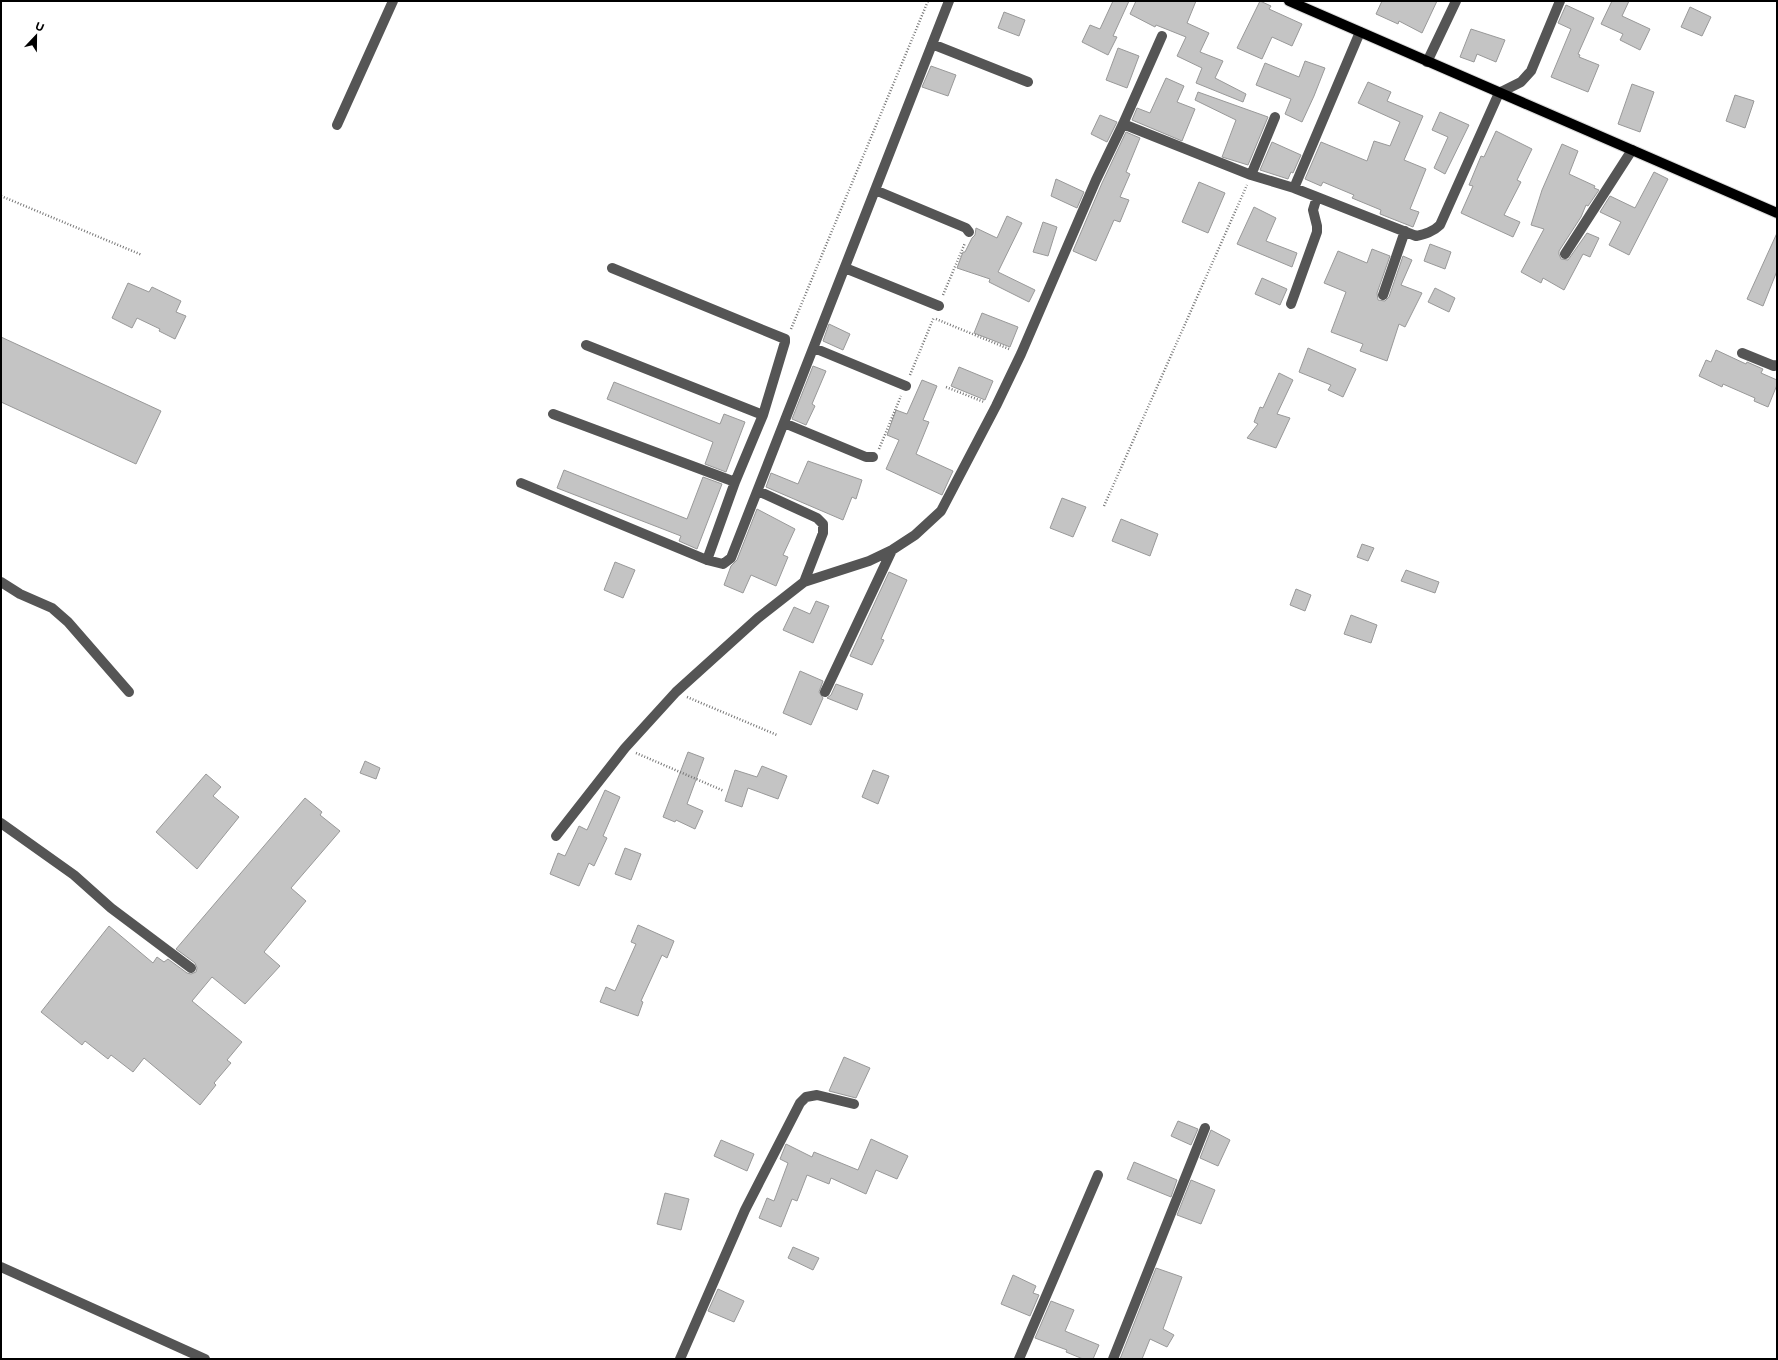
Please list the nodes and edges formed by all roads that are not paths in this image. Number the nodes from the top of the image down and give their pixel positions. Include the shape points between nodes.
1 (393, 1) edge
2 (949, 1) edge
3 (1289, 1) edge
4 (1456, 1) edge
5 (1560, 1) edge
6 (1360, 32) junction
7 (1162, 36) dead end
8 (932, 44) junction
9 (1428, 62) junction
10 (1028, 82) dead end
11 (1499, 93) junction
12 (1275, 117) dead end
13 (1123, 124) junction
14 (338, 125) dead end
15 (1632, 150) junction
16 (1251, 175) junction
17 (1294, 188) junction
18 (875, 190) junction
19 (1316, 198) junction
20 (1777, 213) edge
21 (969, 232) road end
22 (1405, 232) junction
23 (1565, 254) dead end
24 (612, 268) dead end
25 (844, 268) junction
26 (1383, 295) dead end
27 (1291, 304) dead end
28 (939, 306) road end
29 (586, 345) dead end
30 (814, 348) junction
31 (1742, 353) dead end
32 (1777, 365) edge
33 (906, 386) road end
34 (553, 414) dead end
35 (763, 415) junction
36 (784, 423) junction
37 (873, 457) road end
38 (735, 482) junction
39 (521, 483) dead end
40 (758, 491) junction
41 (892, 550) junction
42 (707, 560) junction
43 (1, 582) edge
44 (804, 582) junction
45 (129, 692) dead end
46 (825, 692) dead end
47 (1, 823) edge
48 (556, 836) dead end
49 (191, 968) dead end
50 (854, 1104) dead end
51 (1206, 1128) dead end
52 (1098, 1175) dead end
53 (1, 1267) edge
54 (205, 1359) edge
55 (680, 1359) edge
56 (1019, 1359) edge
57 (1113, 1359) edge

1 - 14 street
2 - 8 street
3 - 6 main road
4 - 9 street
5 - 11 street via 1531,71 1521,82
6 - 9 main road
6 - 17 street
7 - 13 street
8 - 10 street
8 - 18 street
9 - 11 main road
11 - 15 main road
11 - 22 street via 1440,225 1426,234 1416,236
12 - 16 street
13 - 16 street
13 - 41 street via 1021,354 941,511 915,535
15 - 20 main road
15 - 23 street
16 - 17 street
17 - 19 street
18 - 21 street via 966,228
18 - 25 street
19 - 22 street
19 - 27 street via 1313,210 1317,232
22 - 26 street
24 - 35 street via 785,339
25 - 28 street
25 - 30 street
29 - 35 street
30 - 33 street
30 - 36 street
31 - 32 street
34 - 38 street
35 - 38 street
36 - 37 street via 866,457
36 - 40 street
38 - 42 street
39 - 42 street
40 - 42 street via 731,558 724,564
40 - 44 street via 817,518 823,524 823,533
41 - 44 street via 869,561
41 - 46 street
43 - 45 street via 20,594 52,608 68,622
44 - 48 street via 758,618 676,692 625,748
47 - 49 street via 74,875 111,908
50 - 55 street via 817,1095 806,1097 800,1104 745,1210
51 - 57 street
52 - 56 street
53 - 54 street

